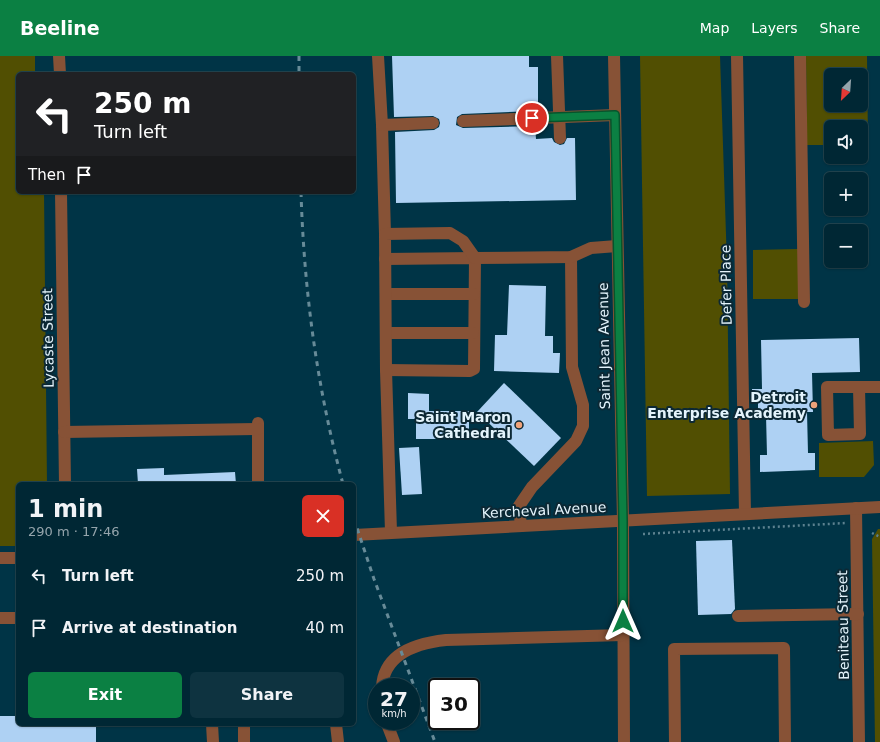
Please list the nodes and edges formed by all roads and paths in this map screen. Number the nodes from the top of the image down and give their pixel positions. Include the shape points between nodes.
1 (60, 56) edge
2 (378, 56) edge
3 (557, 56) edge
4 (614, 56) edge
5 (736, 56) edge
6 (800, 56) edge
7 (60, 72) edge
8 (615, 115) junction
9 (560, 117) junction
10 (463, 121) dead end
11 (433, 123) dead end
12 (382, 125) junction
13 (560, 138) dead end
14 (61, 194) edge
15 (385, 234) junction
16 (617, 246) junction
17 (571, 257) junction
18 (474, 258) junction
19 (385, 259) junction
20 (386, 294) junction
21 (474, 294) junction
22 (804, 302) dead end
23 (386, 333) junction
24 (473, 333) junction
25 (386, 370) junction
26 (859, 387) junction
27 (880, 387) edge
28 (64, 432) junction
29 (65, 482) edge
30 (258, 482) edge
31 (880, 507) edge
32 (856, 508) junction
33 (744, 514) junction
34 (623, 521) junction
35 (856, 522) junction
36 (521, 526) junction
37 (391, 532) junction
38 (872, 533) dead end
39 (643, 534) dead end
40 (356, 535) edge
41 (880, 537) edge
42 (0, 558) edge
43 (16, 558) edge
44 (858, 614) junction
45 (738, 616) dead end
46 (0, 618) edge
47 (16, 618) edge
48 (623, 635) junction
49 (384, 678) edge
50 (212, 726) edge
51 (244, 726) edge
52 (336, 726) edge
53 (389, 730) edge
54 (213, 742) edge
55 (244, 742) edge
56 (338, 742) edge
57 (394, 742) edge
58 (624, 742) edge
59 (675, 742) edge
60 (785, 742) edge
61 (860, 742) edge

1 - 7 street
2 - 12 street
3 - 9 street
4 - 8 street, Saint Jean Avenue
5 - 33 street, Defer Place
6 - 22 street
8 - 9 street
8 - 16 street, Saint Jean Avenue
9 - 10 street
9 - 13 street
11 - 12 street
12 - 15 street
14 - 28 street, Lycaste Street
15 - 18 street via 450,234 463,241
15 - 19 street
16 - 17 street via 591,248
16 - 34 street, Saint Jean Avenue
17 - 18 street
17 - 36 street via 572,367 583,405 583,426 576,441 532,487 519,506
18 - 19 street
18 - 21 street
19 - 20 street
20 - 21 street
20 - 23 street
21 - 24 street
23 - 24 street
23 - 25 street
24 - 25 street via 474,369
25 - 37 street
26 - 26 street via 827,387 828,435 860,434
26 - 27 street
28 - 29 street, Lycaste Street
28 - 30 street via 258,426
31 - 32 street, Kercheval Avenue
32 - 33 street, Kercheval Avenue
32 - 35 street, Beniteau Street
33 - 34 street, Kercheval Avenue
34 - 36 street, Kercheval Avenue
34 - 48 street, Saint Jean Avenue
35 - 39 path
35 - 44 street, Beniteau Street
36 - 37 street, Kercheval Avenue
37 - 40 street, Kercheval Avenue
38 - 41 path
42 - 43 street
44 - 45 street
44 - 61 street, Beniteau Street
46 - 47 street
48 - 49 street via 428,642 408,648 394,659
48 - 58 street, Saint Jean Avenue
50 - 54 street
51 - 55 street
52 - 56 street
53 - 57 street
59 - 60 street via 674,649 784,648

